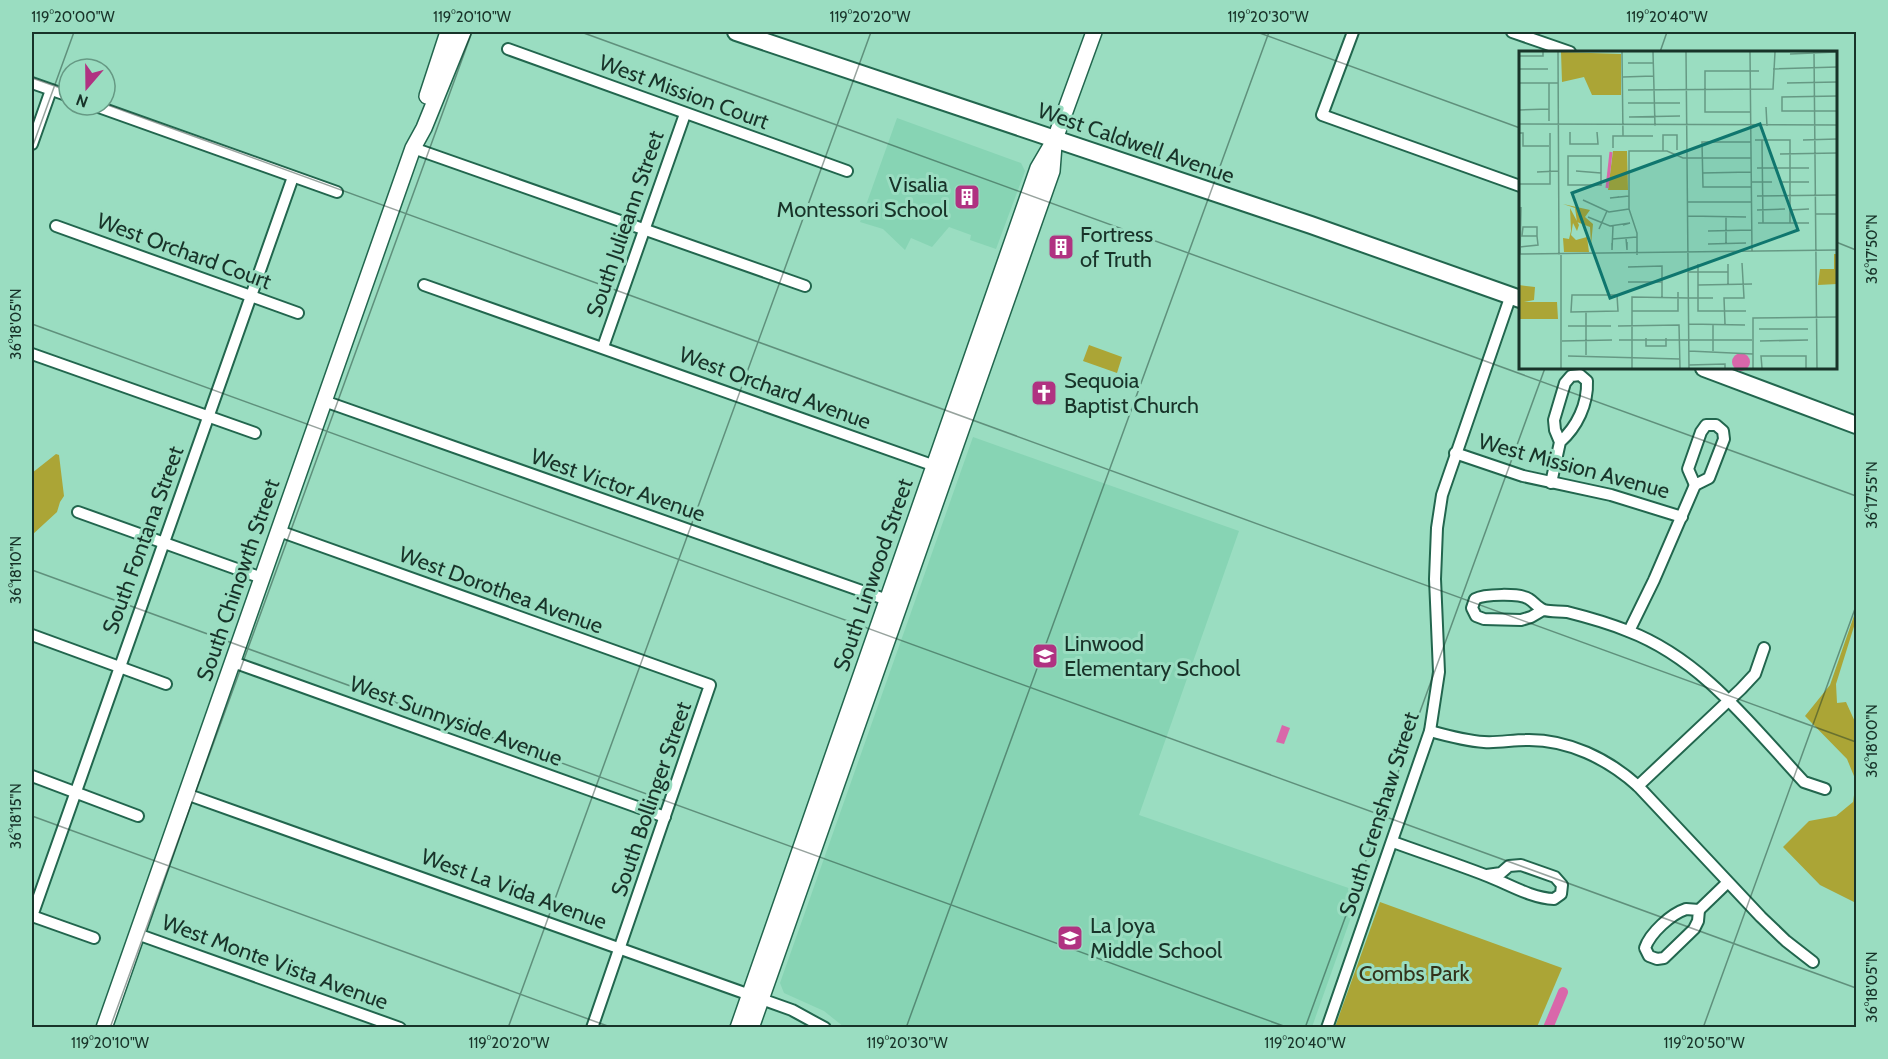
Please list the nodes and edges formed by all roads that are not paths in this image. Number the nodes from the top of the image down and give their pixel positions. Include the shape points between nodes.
1 (448, 32) edge
2 (463, 32) edge
3 (736, 32) edge
4 (1094, 32) edge
5 (1353, 32) edge
6 (1512, 32) edge
7 (508, 49) dead end
8 (1567, 51) edge
9 (32, 83) edge
10 (51, 90) junction
11 (57, 92) edge
12 (117, 114) edge
13 (685, 114) junction
14 (1055, 139) junction
15 (32, 144) edge
16 (413, 148) junction
17 (847, 171) dead end
18 (293, 177) junction
19 (1519, 185) edge
20 (337, 192) dead end
21 (56, 225) dead end
22 (644, 230) junction
23 (424, 285) dead end
24 (805, 286) dead end
25 (251, 295) junction
26 (1516, 297) edge
27 (298, 312) dead end
28 (603, 347) junction
29 (32, 354) edge
30 (1707, 369) edge
31 (324, 401) junction
32 (207, 417) junction
33 (1857, 425) edge
34 (255, 433) dead end
35 (1560, 442) junction
36 (1455, 453) junction
37 (935, 466) junction
38 (1551, 483) junction
39 (1695, 485) junction
40 (78, 512) dead end
41 (1682, 517) junction
42 (279, 531) junction
43 (922, 540) junction
44 (163, 542) junction
45 (262, 578) junction
46 (894, 602) junction
47 (1543, 610) junction
48 (1629, 631) junction
49 (32, 635) edge
50 (1764, 648) dead end
51 (233, 662) junction
52 (118, 666) junction
53 (166, 684) dead end
54 (710, 685) joint
55 (1730, 701) junction
56 (844, 726) junction
57 (1430, 731) junction
58 (32, 777) edge
59 (1638, 786) junction
60 (1825, 789) dead end
61 (75, 792) junction
62 (186, 794) junction
63 (138, 816) dead end
64 (665, 817) junction
65 (820, 831) junction
66 (1393, 842) junction
67 (1487, 875) junction
68 (1727, 883) junction
69 (1699, 910) junction
70 (32, 916) edge
71 (137, 934) junction
72 (93, 938) dead end
73 (620, 948) junction
74 (1813, 962) dead end
75 (755, 997) junction
76 (104, 1028) edge
77 (400, 1028) edge
78 (592, 1028) edge
79 (738, 1028) edge
80 (751, 1028) edge
81 (825, 1028) edge
82 (1327, 1028) edge

1 - 16 street, South Chinowth Street
2 - 16 street, South Chinowth Street
3 - 14 main road, West Caldwell Avenue
4 - 14 street, South Linwood Street
5 - 19 street via 1322,115
6 - 8 street
7 - 13 street, West Mission Court
9 - 10 street
10 - 11 street
10 - 15 street
12 - 18 street
13 - 17 street, West Mission Court
13 - 22 street, South Julieann Street
14 - 26 main road, West Caldwell Avenue
14 - 37 street, South Linwood Street via 1038,168
14 - 43 street, South Linwood Street via 1052,171
16 - 22 street
16 - 31 street, South Chinowth Street
18 - 20 street
18 - 25 street, South Fontana Street
21 - 25 street, West Orchard Court
22 - 24 street
22 - 28 street, South Julieann Street
23 - 28 street
25 - 27 street, West Orchard Court
25 - 32 street, South Fontana Street
26 - 36 street, South Crenshaw Street
28 - 37 street, West Orchard Avenue
29 - 32 street
30 - 33 main road
31 - 42 street, South Chinowth Street
31 - 46 street, West Victor Avenue
32 - 34 street
32 - 44 street, South Fontana Street
35 - 35 street via 1576,426 1587,390 1587,381 1580,375 1571,376 1565,383 1554,420
35 - 38 street
36 - 38 street, West Mission Avenue
36 - 57 street, South Crenshaw Street via 1437,528 1439,672
37 - 43 street via 938,477 927,508
37 - 46 street, South Linwood Street
38 - 41 street, West Mission Avenue via 1611,495
39 - 39 street via 1709,478 1724,439 1723,431 1716,425 1706,426 1701,432 1688,469
39 - 41 street
40 - 44 street
41 - 48 street
42 - 45 street, South Chinowth Street
42 - 54 street, West Dorothea Avenue
43 - 46 street, South Linwood Street
44 - 45 street
44 - 52 street, South Fontana Street
45 - 51 street, South Chinowth Street
46 - 56 street, South Linwood Street
46 - 65 street, South Linwood Street
47 - 47 street via 1521,596 1482,596 1472,608 1476,616 1484,619 1521,620
47 - 48 street via 1565,612
48 - 55 street via 1685,662
49 - 52 street
50 - 55 street via 1755,674
51 - 62 street, South Chinowth Street
51 - 64 street, West Sunnyside Avenue
52 - 53 street
52 - 61 street, South Fontana Street
54 - 64 street, South Bollinger Street
55 - 59 street
55 - 60 street via 1804,782
56 - 65 street via 817,820
56 - 75 street, South Linwood Street
57 - 59 street via 1486,742 1528,740 1562,744 1591,754 1623,772
57 - 66 street, South Crenshaw Street
58 - 61 street
59 - 68 street
61 - 63 street
61 - 70 street, South Fontana Street
62 - 71 street, South Chinowth Street
62 - 73 street, West La Vida Avenue
64 - 73 street, South Bollinger Street
65 - 75 street, South Linwood Street
66 - 67 street
66 - 82 street, South Crenshaw Street
67 - 67 street via 1546,899 1561,894 1562,885 1555,877 1521,865
68 - 69 street
68 - 74 street
69 - 69 street via 1678,912 1648,939 1645,948 1649,956 1664,958 1694,928
70 - 72 street
71 - 76 street, South Chinowth Street
71 - 77 street, West Monte Vista Avenue
73 - 75 street, West La Vida Avenue
73 - 78 street, South Bollinger Street
75 - 79 street, South Linwood Street
75 - 80 street, South Linwood Street
75 - 81 street, West La Vida Avenue via 792,1010

